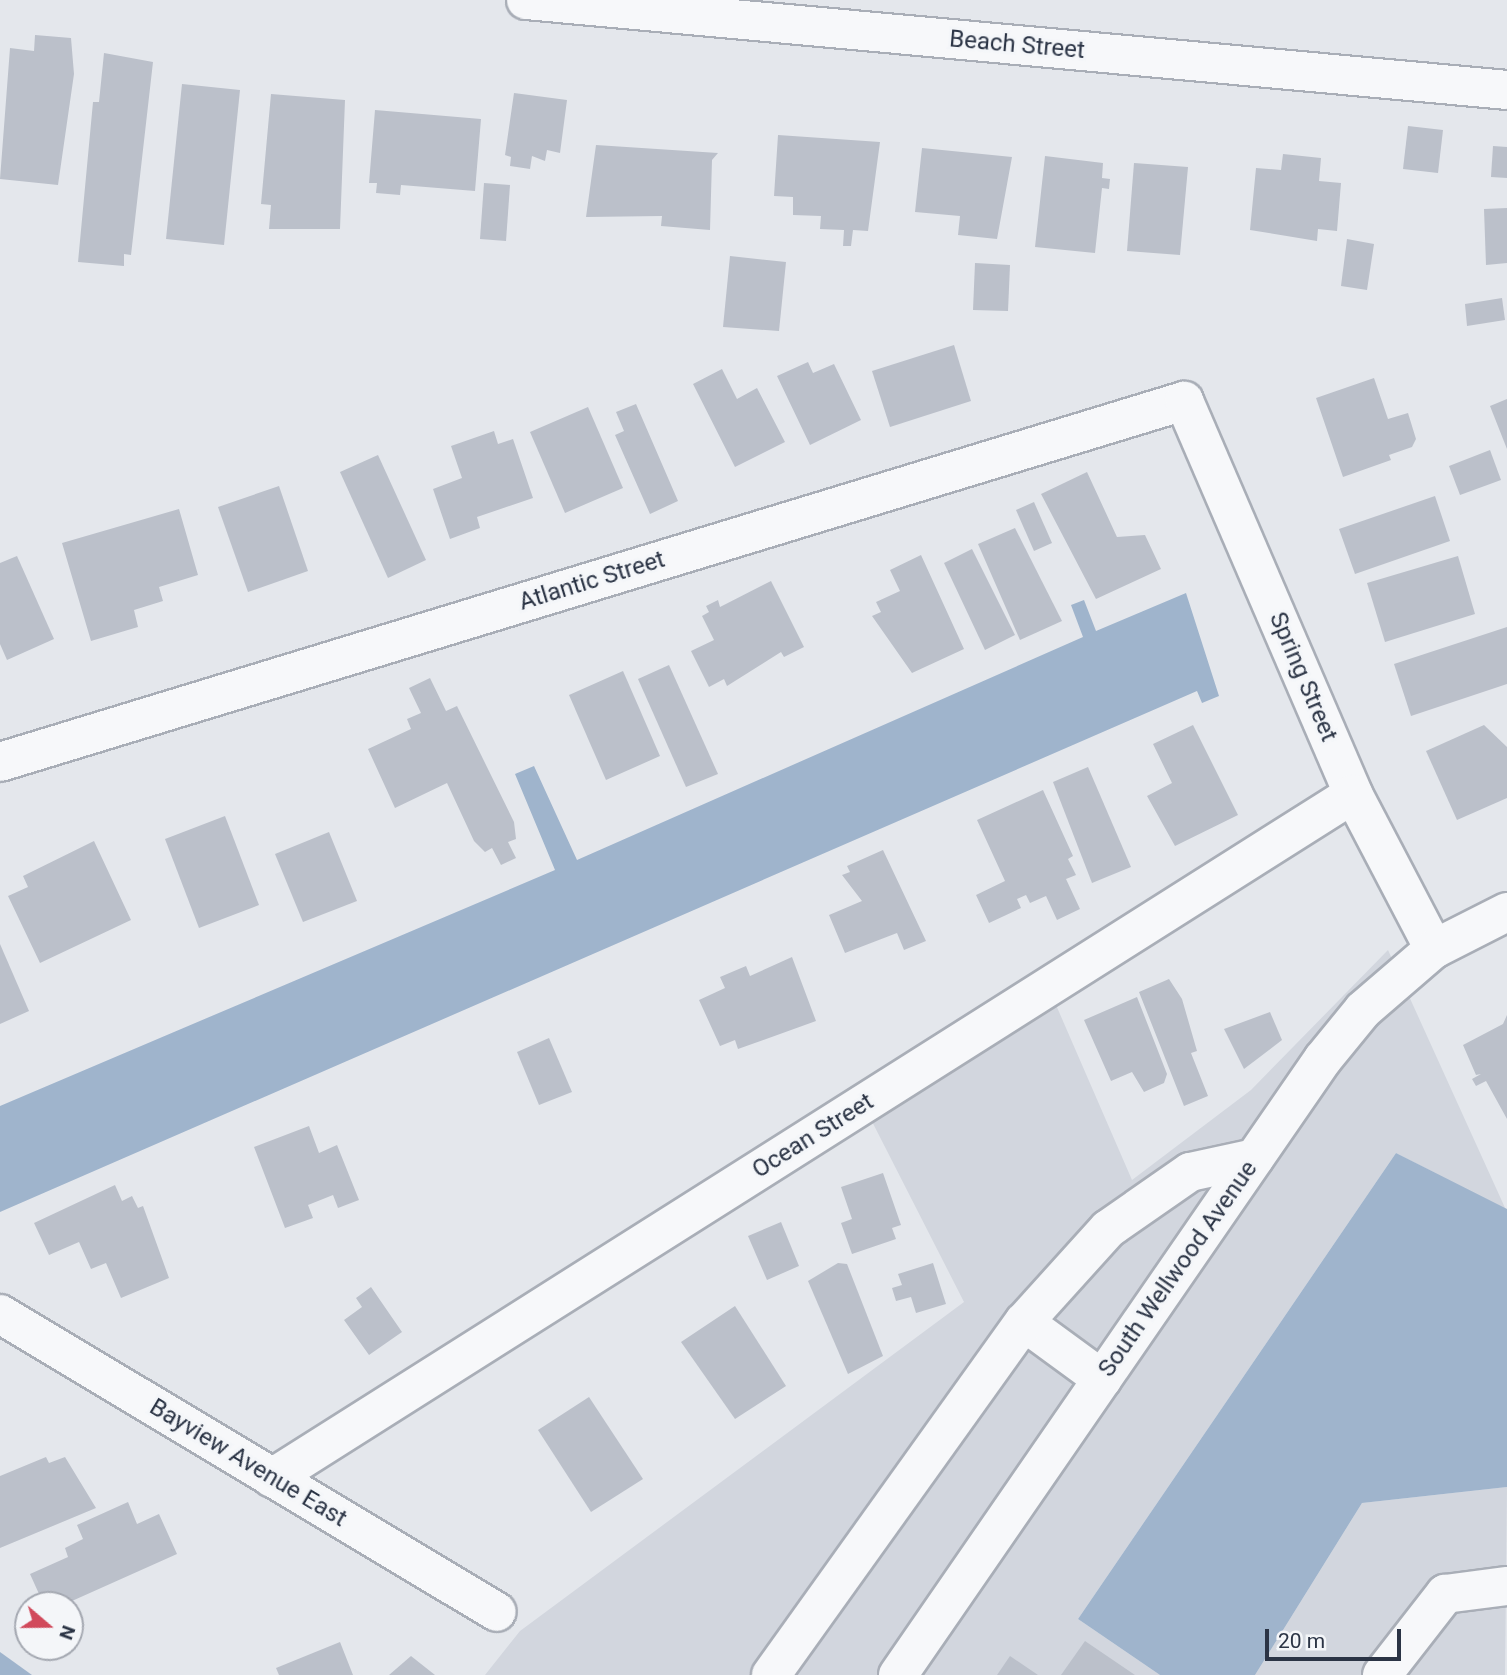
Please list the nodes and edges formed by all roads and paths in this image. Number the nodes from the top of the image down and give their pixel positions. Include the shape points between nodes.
1 (526, 0) edge
2 (1507, 90) edge
3 (1184, 401) joint
4 (0, 762) edge
5 (1353, 794) junction
6 (1507, 912) edge
7 (1434, 948) junction
8 (1255, 1158) junction
9 (0, 1314) edge
10 (1024, 1322) junction
11 (1102, 1379) junction
12 (272, 1478) junction
13 (1507, 1586) edge
14 (497, 1612) dead end
15 (771, 1675) edge
16 (898, 1675) edge
17 (1382, 1675) edge

1 - 2 street, Beach Street
3 - 4 street, Atlantic Street
3 - 5 street, Spring Street
5 - 7 street, Spring Street
5 - 12 street, Ocean Street
6 - 7 street, South Wellwood Avenue
7 - 8 street, South Wellwood Avenue via 1363,1010
8 - 10 street via 1217,1163 1157,1190 1108,1229
8 - 11 street, South Wellwood Avenue
9 - 12 street, Bayview Avenue East
10 - 11 street
10 - 15 street
11 - 16 street, South Wellwood Avenue
12 - 14 street, Bayview Avenue East
13 - 17 street via 1445,1594

